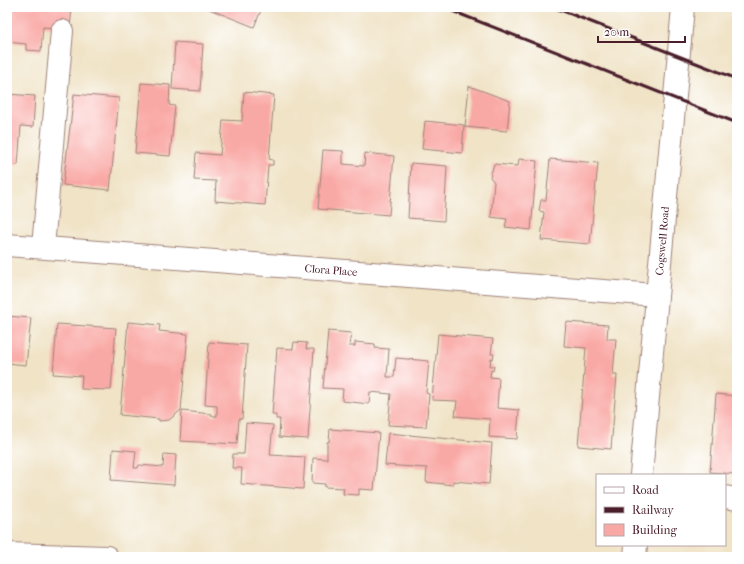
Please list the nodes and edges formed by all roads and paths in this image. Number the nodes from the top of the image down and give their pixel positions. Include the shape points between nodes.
1 (682, 7) edge
2 (62, 31) dead end
3 (7, 245) edge
4 (43, 247) junction
5 (656, 295) junction
6 (641, 474) edge
7 (726, 497) edge
8 (737, 499) edge
9 (636, 546) edge
10 (7, 555) edge
11 (12, 557) edge
12 (107, 557) edge
13 (635, 557) edge

1 - 5 main road, Cogswell Road
2 - 4 main road
3 - 4 main road, Clora Place
4 - 5 main road, Clora Place
5 - 6 main road, Cogswell Road
7 - 8 main road
9 - 13 main road
10 - 11 main road
10 - 12 main road

